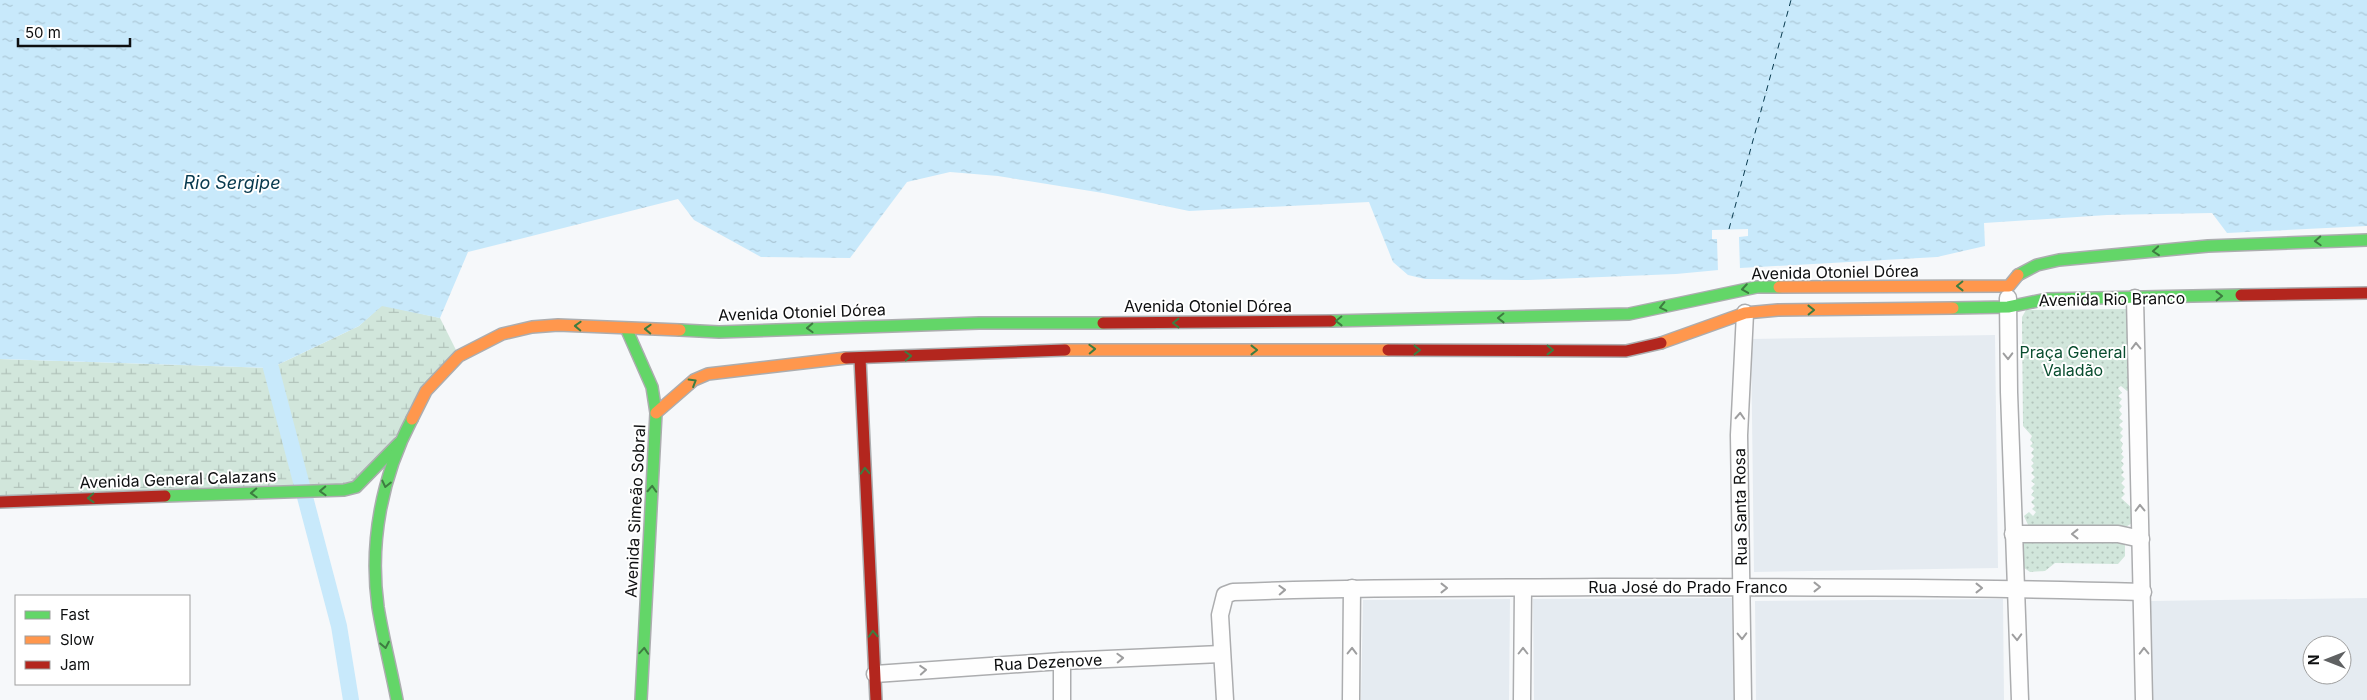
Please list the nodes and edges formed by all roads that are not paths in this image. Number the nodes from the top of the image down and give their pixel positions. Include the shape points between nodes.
1 (2367, 240) edge
2 (2009, 286) junction
3 (2367, 293) edge
4 (2135, 298) junction
5 (2008, 307) junction
6 (1745, 313) junction
7 (626, 328) junction
8 (860, 358) junction
9 (656, 413) junction
10 (399, 443) junction
11 (0, 502) edge
12 (2013, 534) junction
13 (2141, 539) junction
14 (1741, 587) junction
15 (1352, 588) junction
16 (1524, 588) junction
17 (2015, 588) junction
18 (2143, 592) junction
19 (1221, 654) junction
20 (1062, 661) junction
21 (874, 674) junction
22 (397, 700) edge
23 (641, 700) edge
24 (876, 700) edge
25 (1062, 700) edge
26 (1225, 700) edge
27 (1351, 700) edge
28 (1522, 700) edge
29 (1743, 700) edge
30 (2020, 700) edge
31 (2144, 700) edge

1 -> 2 main road via 2208,246 2059,260 2016,273
2 - 5 street
2 -> 7 main road, Avenida Otoniel Dórea via 1757,287 1629,314 1594,316 1213,323 979,323 719,332
4 -> 3 main road, Avenida Rio Branco
4 - 5 main road, Avenida Rio Branco via 2036,300
13 -> 4 street
6 -> 5 main road
5 -> 12 street
8 -> 6 main road via 1096,349 1626,351 1671,341
14 -> 6 street, Rua Santa Rosa via 1739,435
7 - 9 main road, Avenida Simeão Sobral via 652,387
7 -> 10 main road, Avenida Otoniel Dórea via 558,325 502,334 459,356 426,391
9 -> 8 main road via 694,380 708,374 826,359
21 -> 8 main road
23 -> 9 main road, Avenida Simeão Sobral
10 -> 11 main road, Avenida General Calazans via 356,487 344,490
10 -> 22 main road via 376,524 375,557 378,606
13 -> 12 street via 2118,534
12 - 17 street
13 - 18 street
14 - 16 street, Rua José do Prado Franco
14 -> 17 street, Rua José do Prado Franco
14 -> 29 street, Rua Santa Rosa
15 -> 16 street, Rua José do Prado Franco
19 -> 15 street, Rua José do Prado Franco via 1221,607 1225,595 1233,592
27 -> 15 street
28 -> 16 street
17 - 18 street, Rua José do Prado Franco
17 -> 30 street
31 -> 18 street
20 -> 19 street, Rua Dezenove
19 - 26 street
21 -> 20 street, Rua Dezenove
20 - 25 street
21 - 24 main road

